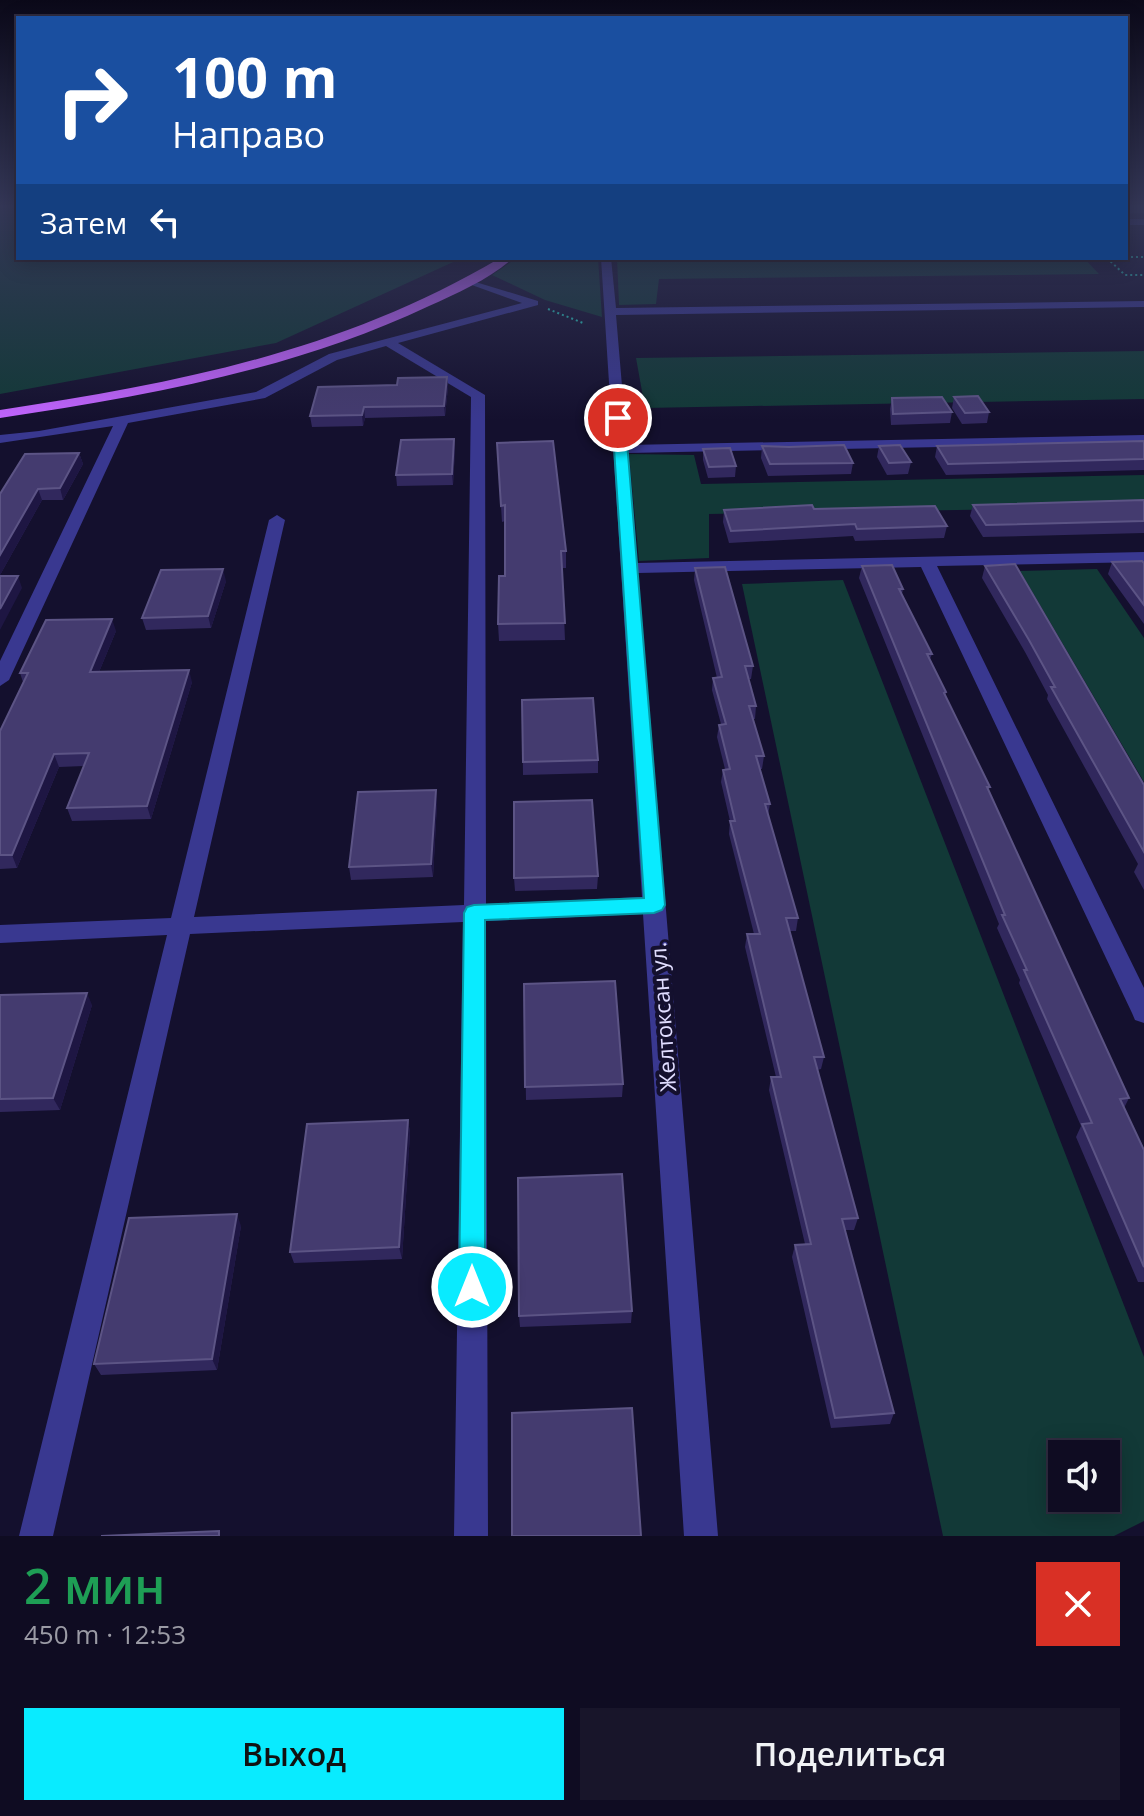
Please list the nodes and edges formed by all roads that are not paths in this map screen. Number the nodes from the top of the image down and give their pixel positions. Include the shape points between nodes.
1 (479, 278) edge
2 (608, 278) edge
3 (473, 282) junction
4 (1144, 304) edge
5 (1108, 318) dead end
6 (611, 319) junction
7 (1061, 319) dead end
8 (984, 320) dead end
9 (1029, 320) dead end
10 (895, 322) dead end
11 (810, 323) dead end
12 (730, 324) dead end
13 (762, 324) dead end
14 (655, 325) dead end
15 (389, 343) junction
16 (0, 414) edge
17 (123, 419) junction
18 (0, 439) edge
19 (1144, 439) edge
20 (621, 449) junction
21 (277, 520) dead end
22 (1144, 557) edge
23 (927, 562) junction
24 (629, 568) junction
25 (0, 680) edge
26 (654, 905) junction
27 (474, 913) junction
28 (180, 926) junction
29 (0, 934) edge
30 (1144, 1013) edge
31 (36, 1536) edge
32 (471, 1536) edge
33 (701, 1536) edge

1 - 3 main road
2 - 6 street, Желтоксан ул.
3 - 15 street via 534,303
3 - 16 main road via 376,326 242,369 114,398
4 - 6 street
5 - 7 street
6 - 14 street
6 - 20 street, Желтоксан ул.
8 - 9 street
10 - 11 street
12 - 13 street
15 - 17 street via 333,357 260,395
15 - 27 street via 478,395
17 - 18 street
17 - 25 street
19 - 20 street
20 - 24 street, Желтоксан ул.
21 - 28 street
22 - 23 street
23 - 24 street
23 - 30 street
24 - 26 street, Желтоксан ул.
26 - 27 street
26 - 33 street, Желтоксан ул.
27 - 28 street
27 - 32 street
28 - 29 street
28 - 31 street

